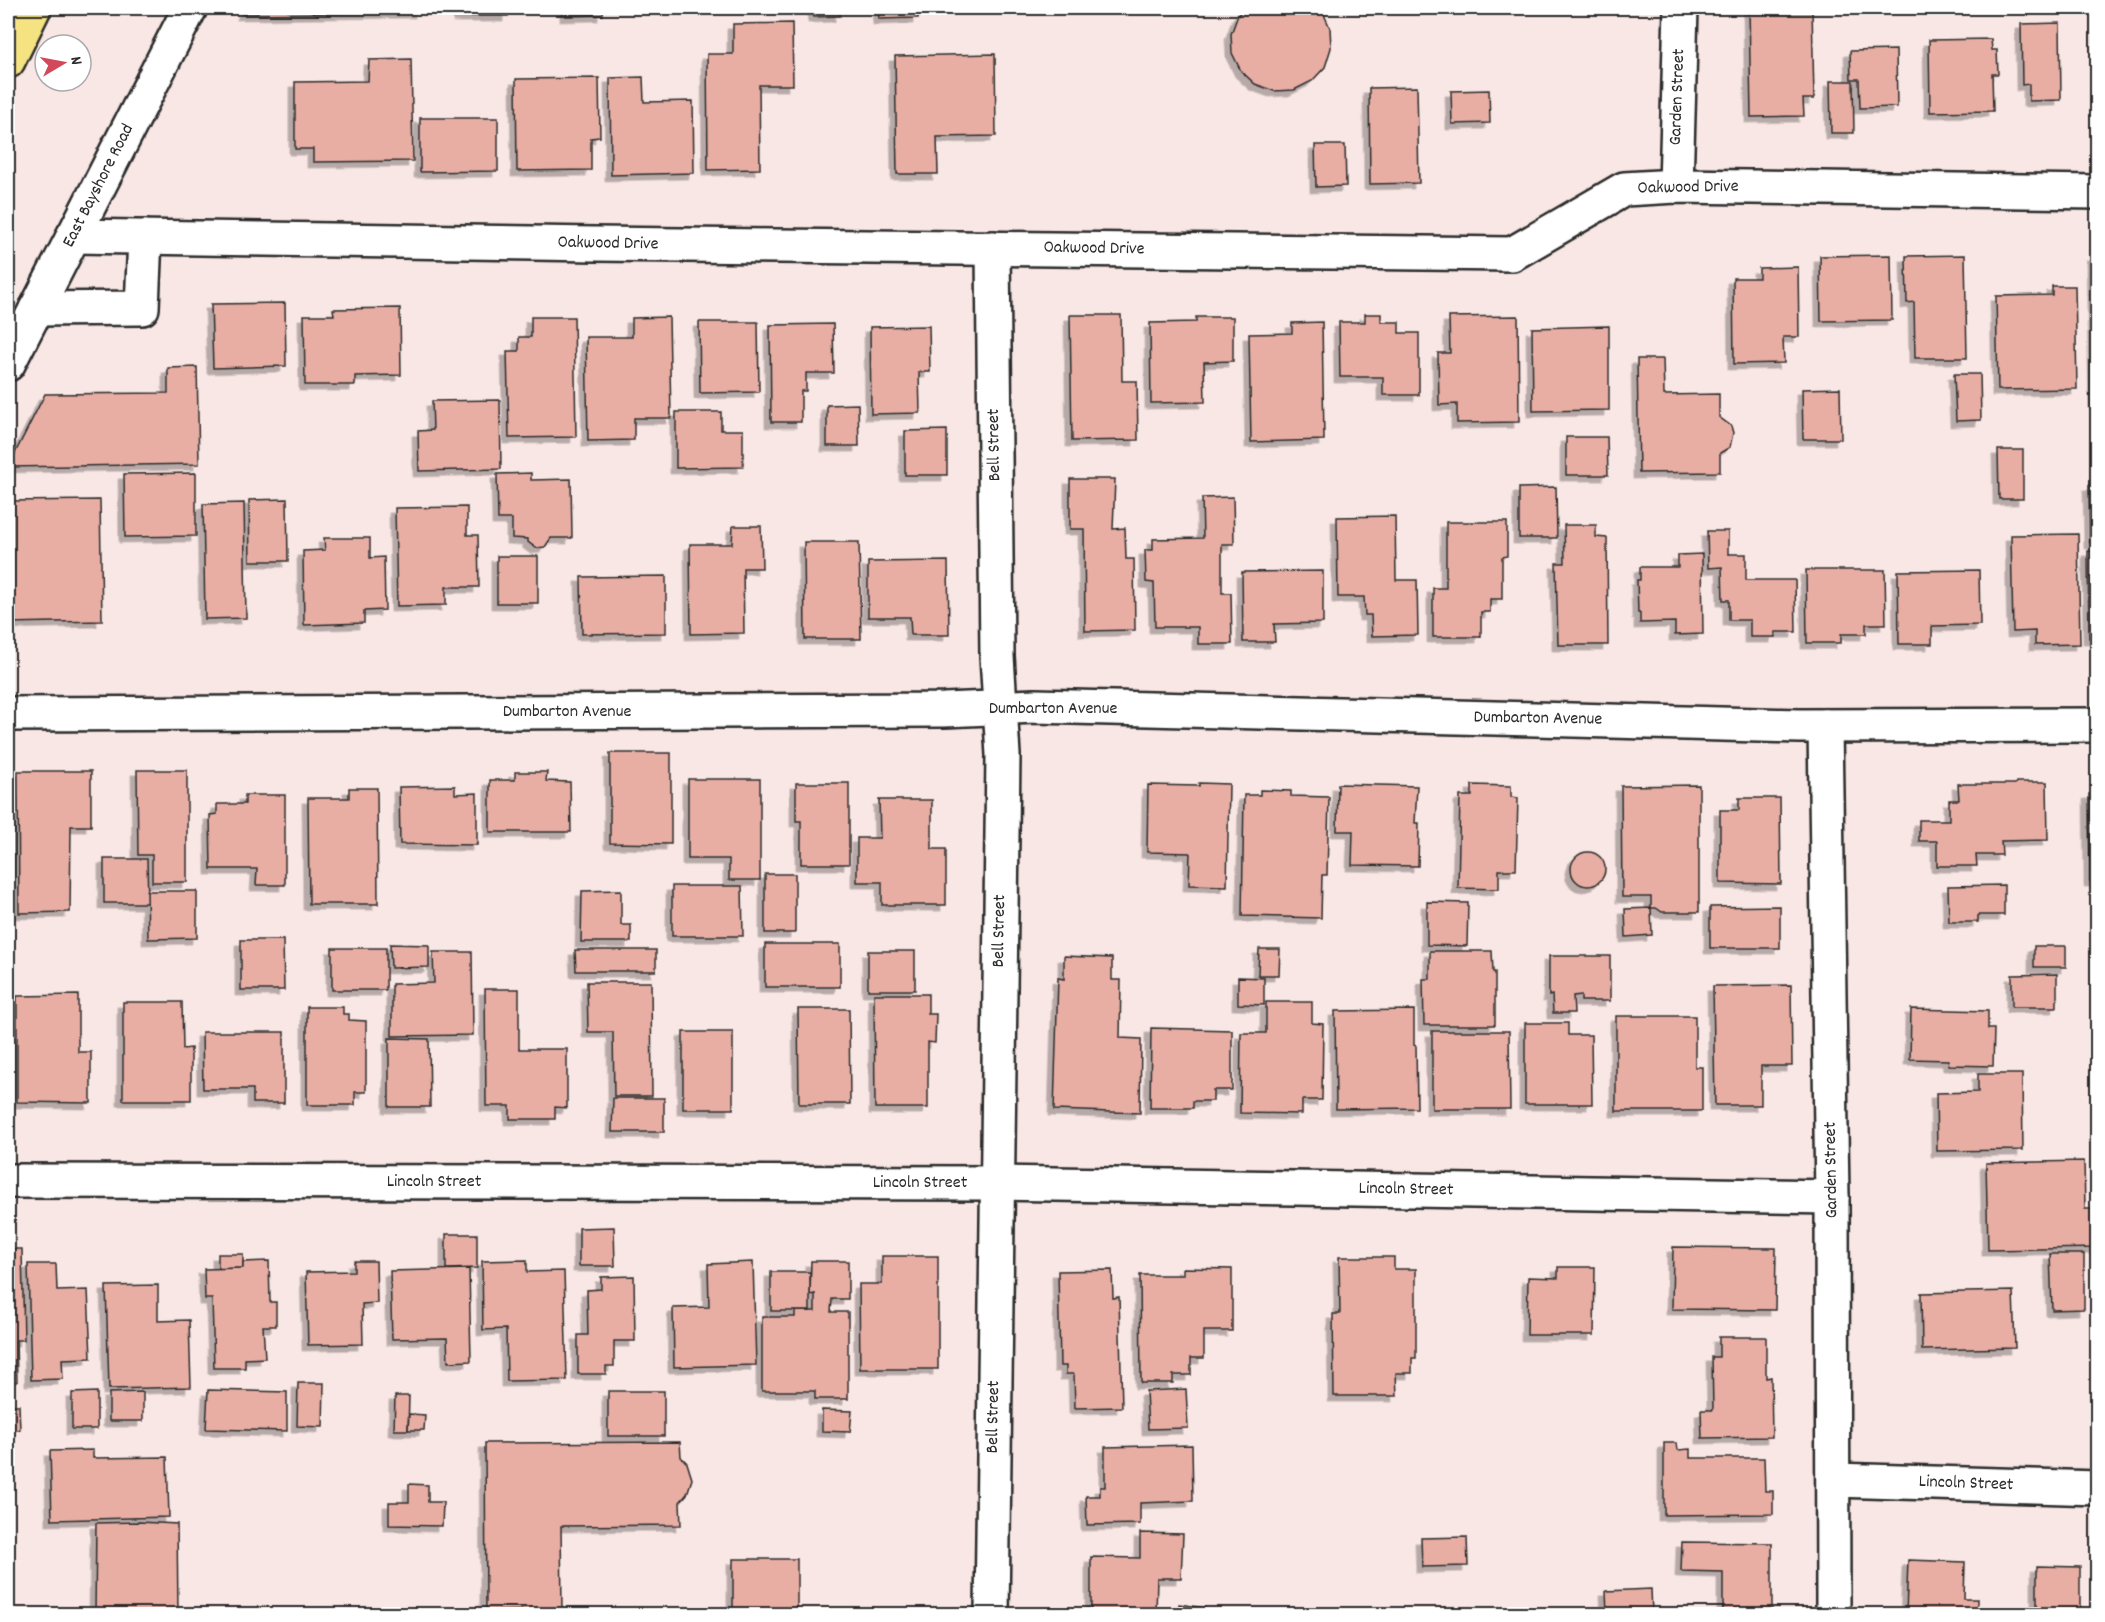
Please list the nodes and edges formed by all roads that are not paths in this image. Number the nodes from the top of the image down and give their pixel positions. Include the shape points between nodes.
1 (34, 8) edge
2 (190, 8) edge
3 (1681, 8) edge
4 (8, 62) edge
5 (1676, 186) junction
6 (2097, 192) edge
7 (73, 236) junction
8 (145, 237) junction
9 (993, 248) junction
10 (36, 309) junction
11 (8, 364) edge
12 (1000, 708) junction
13 (8, 714) edge
14 (2097, 724) edge
15 (1825, 726) junction
16 (8, 1181) edge
17 (997, 1183) junction
18 (1832, 1197) junction
19 (1834, 1480) junction
20 (2097, 1488) edge
21 (992, 1614) edge
22 (1833, 1614) edge

1 - 4 highway
2 - 7 street, East Bayshore Road
3 - 5 street, Garden Street
5 - 6 street, Oakwood Drive
5 - 9 street, Oakwood Drive via 1623,189 1512,254
7 - 8 street, Oakwood Drive
7 - 10 street, East Bayshore Road
8 - 9 street, Oakwood Drive
8 - 10 street via 142,308
9 - 12 street, Bell Street
10 - 11 street, East Bayshore Road
12 - 13 street, Dumbarton Avenue
12 - 15 street, Dumbarton Avenue
12 - 17 street, Bell Street via 1003,755
14 - 15 street, Dumbarton Avenue
15 - 18 street, Garden Street
16 - 17 street, Lincoln Street
17 - 18 street, Lincoln Street
17 - 21 street, Bell Street
18 - 19 street, Garden Street
19 - 20 street, Lincoln Street
19 - 22 street, Garden Street

